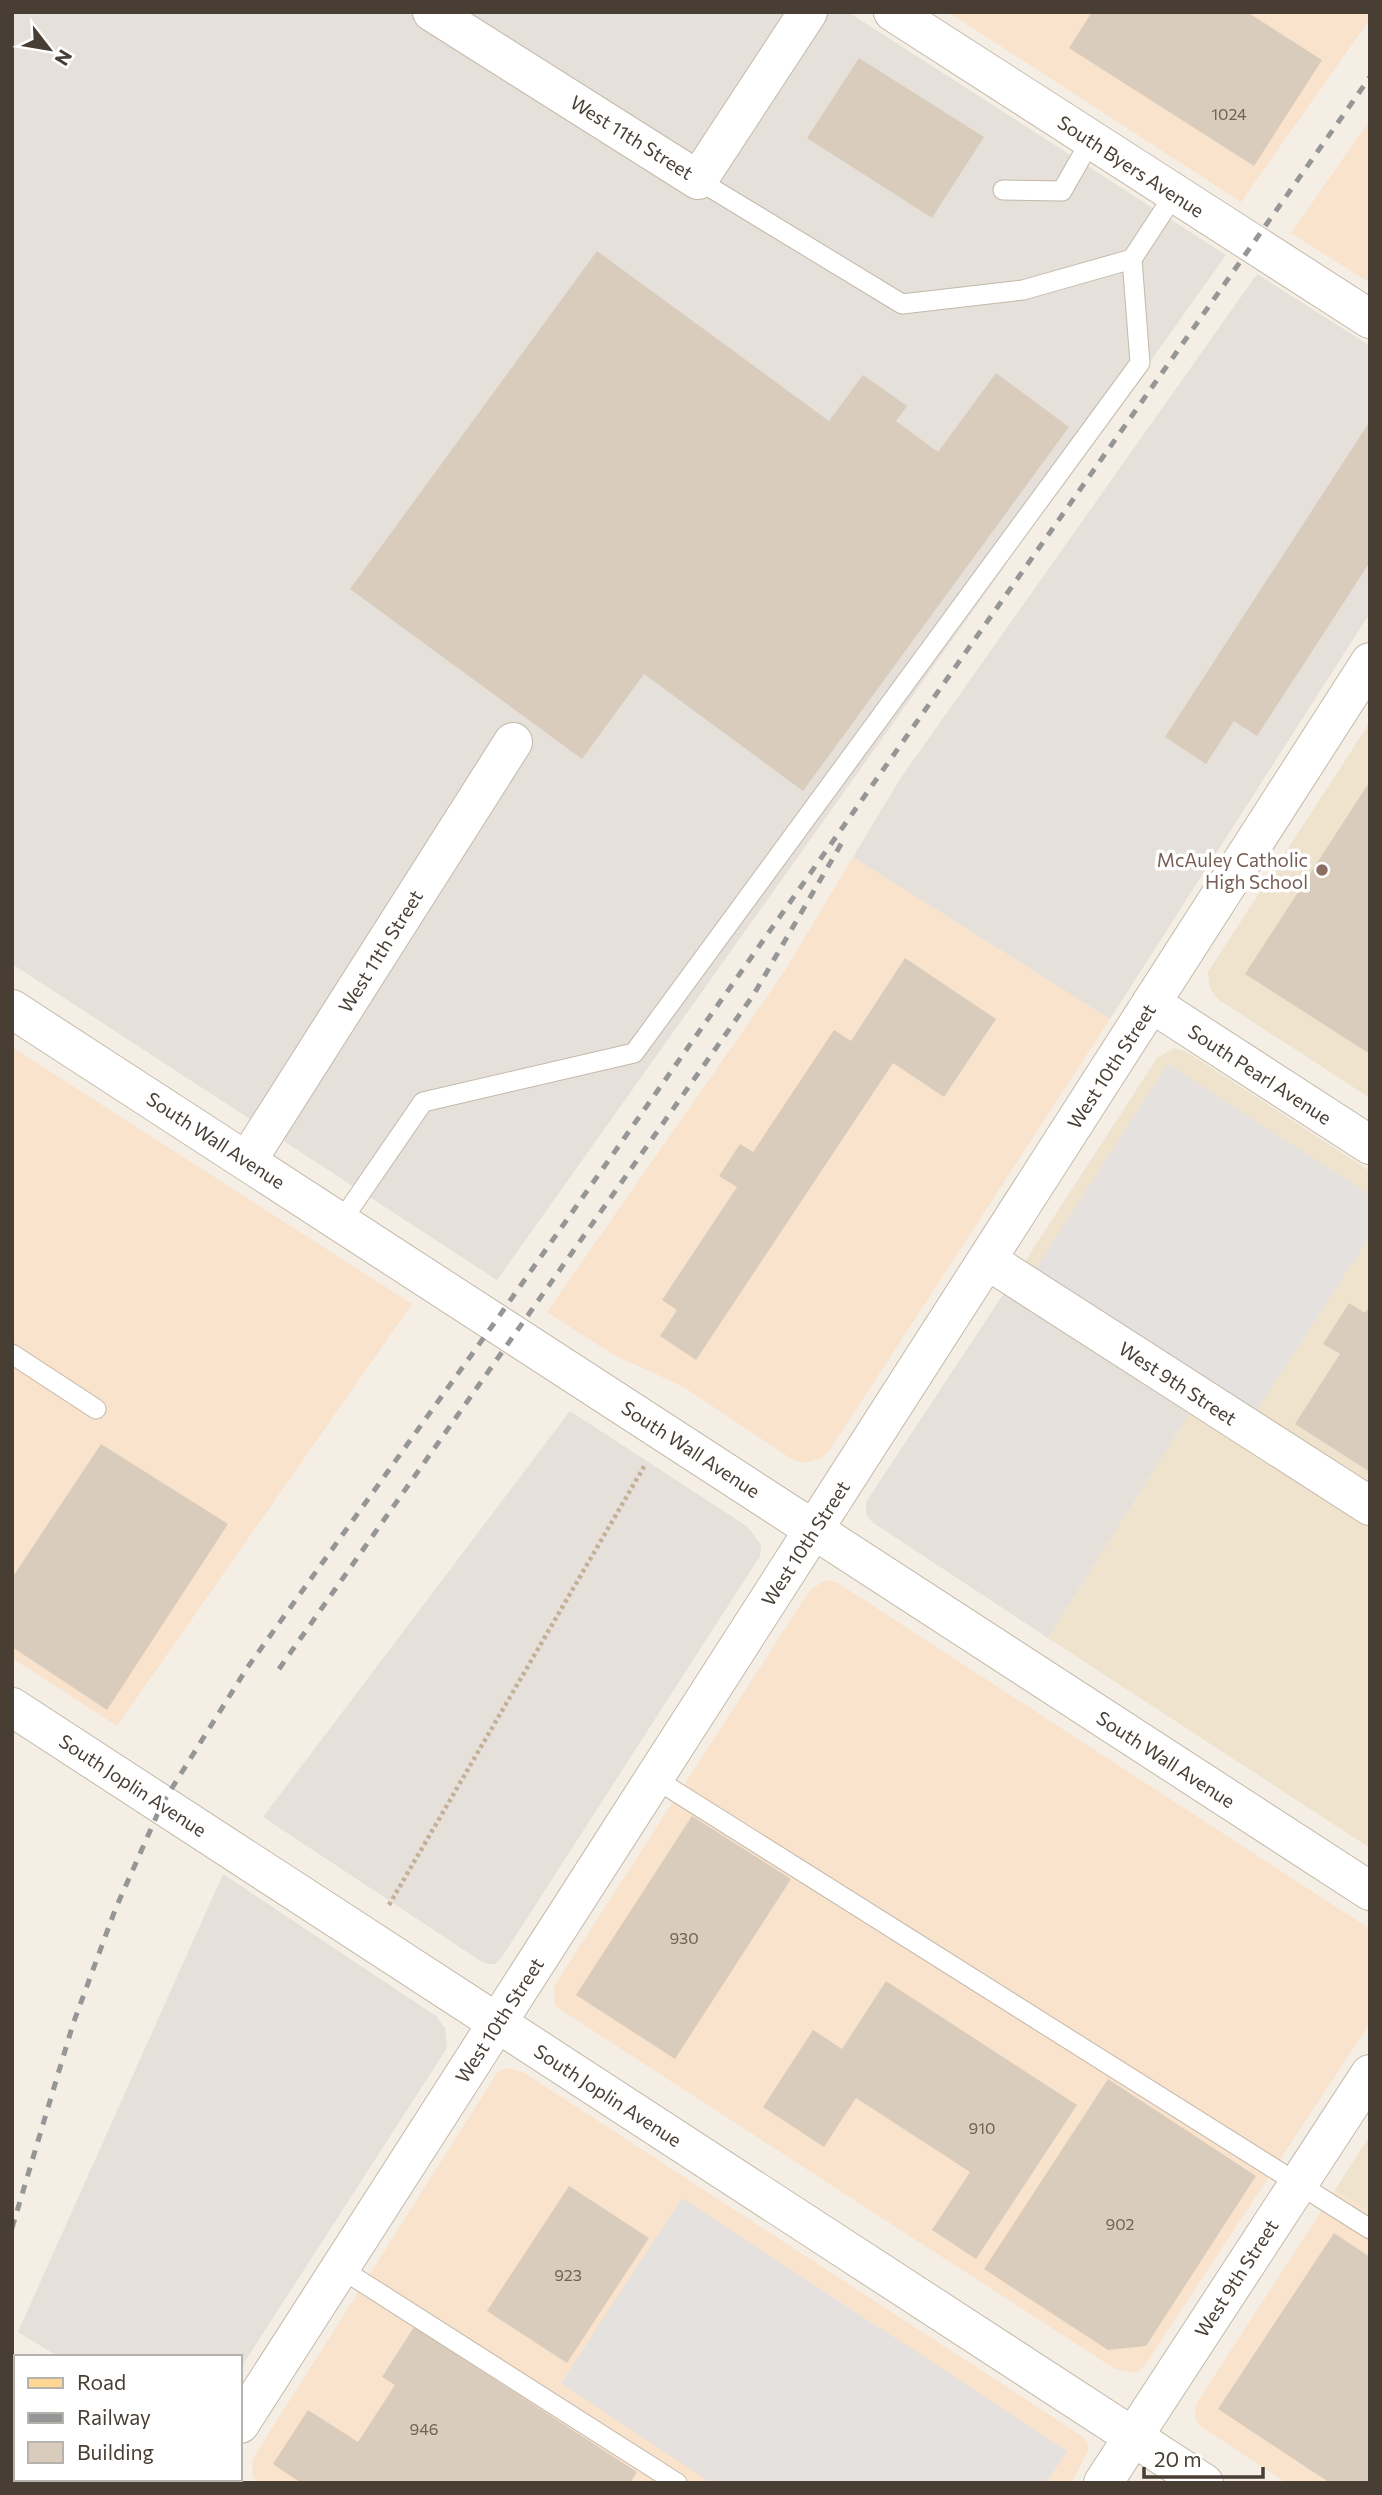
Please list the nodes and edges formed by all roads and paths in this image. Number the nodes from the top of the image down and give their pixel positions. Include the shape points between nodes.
1 (432, 12) edge
2 (808, 12) edge
3 (893, 12) edge
4 (1091, 140) junction
5 (698, 180) junction
6 (1003, 190) dead end
7 (1174, 195) junction
8 (1132, 259) junction
9 (1370, 319) edge
10 (1370, 662) edge
11 (513, 742) dead end
12 (1151, 1003) junction
13 (12, 1009) edge
14 (1370, 1145) edge
15 (247, 1161) junction
16 (342, 1220) junction
17 (987, 1260) junction
18 (12, 1354) edge
19 (96, 1409) dead end
20 (665, 1432) junction
21 (1370, 1506) edge
22 (814, 1529) junction
23 (12, 1707) edge
24 (654, 1778) junction
25 (1370, 1891) edge
26 (369, 1939) junction
27 (498, 2022) junction
28 (1370, 2074) edge
29 (1298, 2183) junction
30 (1370, 2229) edge
31 (340, 2267) junction
32 (242, 2421) edge
33 (1133, 2436) junction
34 (677, 2483) edge
35 (1103, 2483) edge
36 (1204, 2483) edge

1 - 5 street, West 11th Street
2 - 5 street, West 11th Street
3 - 4 street, South Byers Avenue
4 - 6 lane via 1062,191
4 - 7 street, South Byers Avenue
5 - 8 lane via 902,304 1023,290
7 - 8 lane
7 - 9 street, South Byers Avenue
8 - 16 lane via 1140,363 634,1053 423,1102
10 - 12 street, West 10th Street
11 - 15 street, West 11th Street
12 - 14 street, South Pearl Avenue
12 - 17 street, West 10th Street
13 - 15 street, South Wall Avenue
15 - 16 street, South Wall Avenue
16 - 20 street, South Wall Avenue
17 - 21 street, West 9th Street
17 - 22 street, West 10th Street
18 - 19 lane
20 - 22 street, South Wall Avenue
20 - 26 path
22 - 24 street, West 10th Street
22 - 25 street, South Wall Avenue
23 - 26 street, South Joplin Avenue
24 - 27 street, West 10th Street
24 - 29 lane
26 - 27 street, South Joplin Avenue
27 - 31 street, West 10th Street
27 - 33 street, South Joplin Avenue
28 - 29 street, West 9th Street
29 - 30 lane
29 - 33 street, West 9th Street
31 - 32 street, West 10th Street
31 - 34 lane
33 - 35 street, West 9th Street
33 - 36 street, South Joplin Avenue

